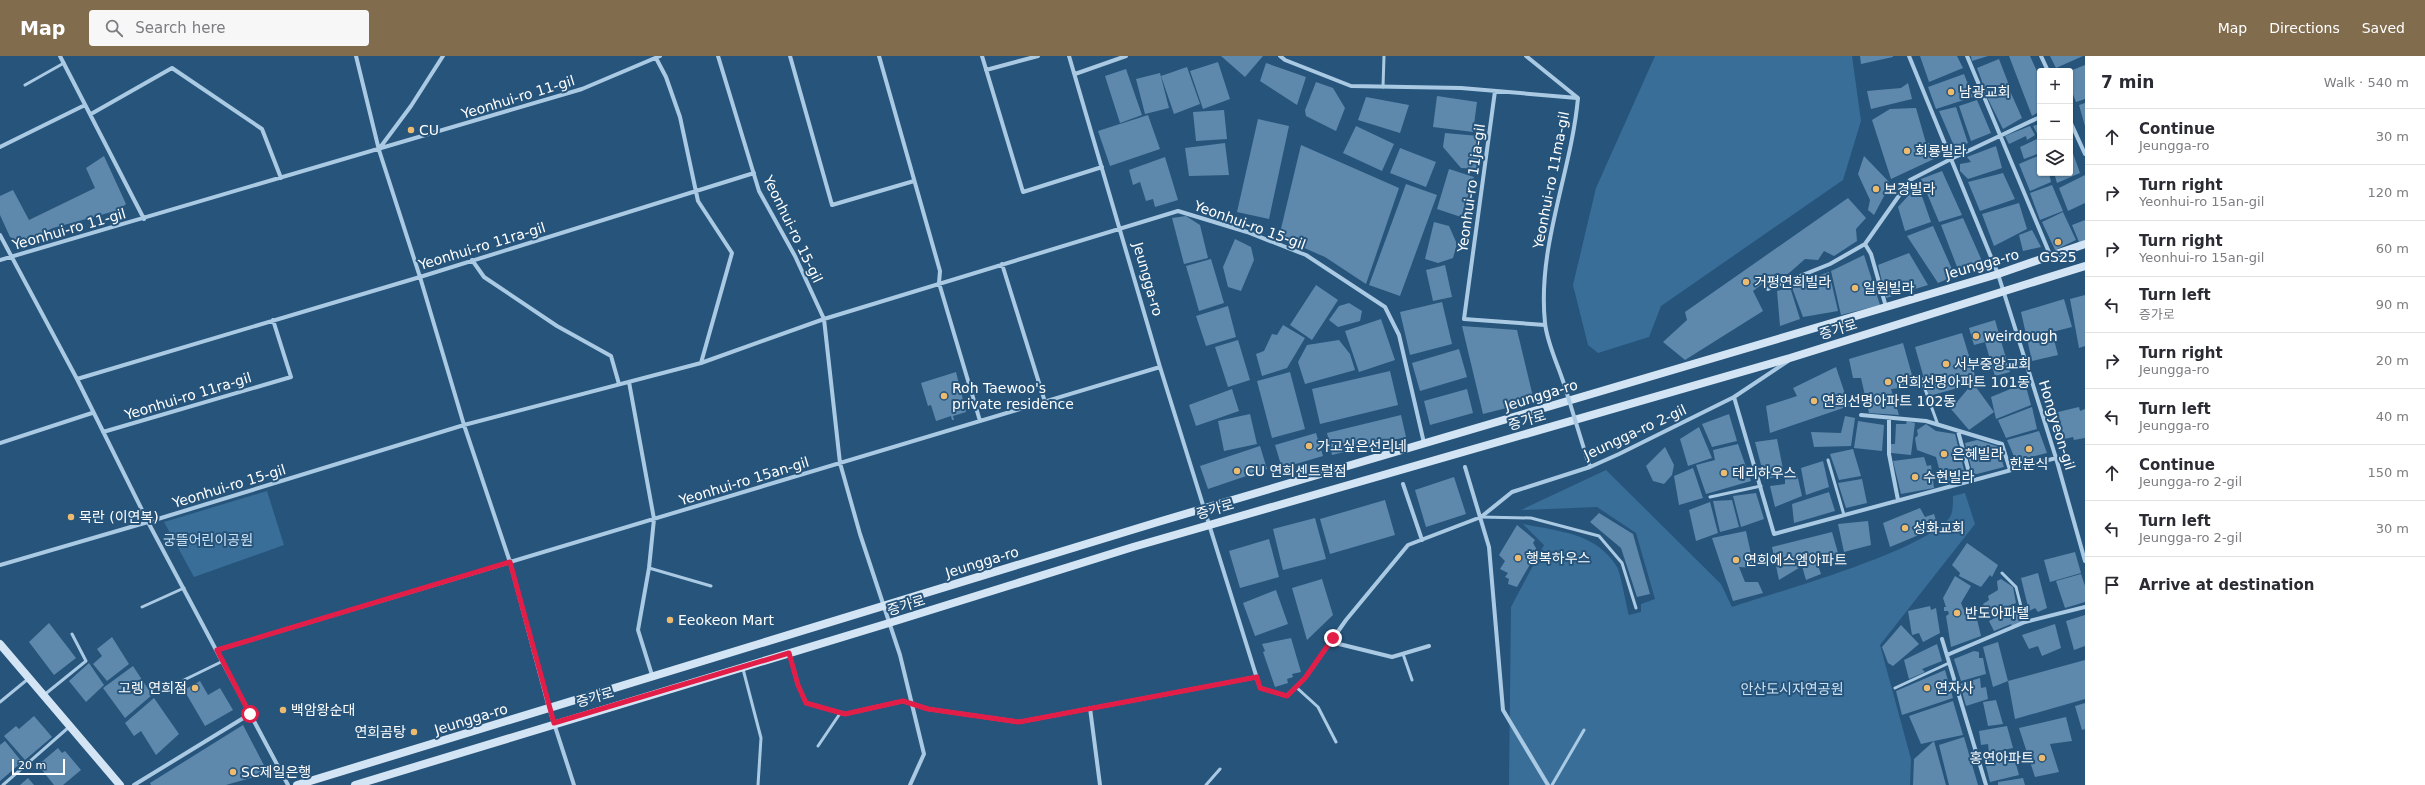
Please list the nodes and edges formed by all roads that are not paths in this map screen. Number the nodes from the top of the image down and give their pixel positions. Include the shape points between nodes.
1 (60, 56) edge
2 (356, 56) edge
3 (443, 56) edge
4 (660, 56) edge
5 (718, 56) edge
6 (790, 56) edge
7 (879, 56) edge
8 (982, 56) edge
9 (1038, 56) edge
10 (1069, 56) edge
11 (1126, 56) edge
12 (1280, 56) edge
13 (1384, 56) edge
14 (1526, 56) edge
15 (1909, 56) edge
16 (1967, 56) edge
17 (2041, 56) edge
18 (656, 58) junction
19 (64, 63) junction
20 (2047, 68) edge
21 (986, 70) junction
22 (1075, 74) junction
23 (25, 84) dead end
24 (1382, 87) junction
25 (1495, 91) junction
26 (1578, 98) junction
27 (85, 105) junction
28 (91, 114) junction
29 (2037, 118) edge
30 (2073, 128) edge
31 (2001, 135) junction
32 (0, 147) edge
33 (379, 150) junction
34 (2085, 154) edge
35 (1951, 159) junction
36 (1102, 167) junction
37 (754, 173) junction
38 (281, 178) junction
39 (914, 181) junction
40 (696, 191) junction
41 (144, 219) junction
42 (1119, 228) junction
43 (0, 235) edge
44 (1865, 244) junction
45 (2085, 244) edge
46 (11, 257) junction
47 (2051, 257) junction
48 (0, 260) edge
49 (472, 260) junction
50 (1002, 264) junction
51 (2085, 266) edge
52 (1998, 274) junction
53 (420, 277) junction
54 (938, 283) junction
55 (1768, 289) dead end
56 (2003, 291) junction
57 (1886, 307) junction
58 (824, 318) junction
59 (274, 320) junction
60 (1545, 325) junction
61 (1795, 356) junction
62 (701, 363) junction
63 (1160, 367) junction
64 (1921, 378) dead end
65 (77, 380) junction
66 (629, 382) junction
67 (619, 384) junction
68 (1734, 396) junction
69 (1045, 402) junction
70 (92, 413) junction
71 (1861, 415) dead end
72 (1889, 418) junction
73 (980, 421) junction
74 (464, 425) junction
75 (1938, 425) junction
76 (1958, 431) junction
77 (103, 432) junction
78 (0, 443) edge
79 (1424, 443) junction
80 (2056, 458) junction
81 (1828, 460) dead end
82 (840, 463) junction
83 (1465, 467) dead end
84 (1590, 467) junction
85 (2010, 470) junction
86 (1971, 480) junction
87 (1403, 484) dead end
88 (1761, 486) junction
89 (1710, 497) dead end
90 (1898, 500) junction
91 (1204, 508) junction
92 (1844, 515) junction
93 (1481, 517) junction
94 (654, 519) junction
95 (148, 522) junction
96 (1209, 525) junction
97 (1422, 540) junction
98 (2085, 561) edge
99 (510, 562) junction
100 (0, 565) edge
101 (649, 568) junction
102 (2002, 573) dead end
103 (711, 586) dead end
104 (184, 588) junction
105 (142, 607) dead end
106 (883, 607) junction
107 (2085, 607) edge
108 (1636, 608) dead end
109 (2026, 622) junction
110 (889, 623) junction
111 (72, 634) dead end
112 (1942, 639) dead end
113 (1331, 642) junction
114 (0, 644) edge
115 (1429, 646) dead end
116 (217, 650) junction
117 (789, 653) junction
118 (1403, 654) junction
119 (1947, 655) junction
120 (223, 661) junction
121 (1950, 663) junction
122 (742, 667) junction
123 (652, 676) junction
124 (1257, 677) junction
125 (29, 678) junction
126 (184, 680) dead end
127 (1412, 680) dead end
128 (1296, 687) junction
129 (1894, 688) dead end
130 (44, 696) junction
131 (0, 702) edge
132 (913, 703) junction
133 (549, 708) junction
134 (1090, 708) junction
135 (841, 712) junction
136 (250, 714) junction
137 (554, 723) junction
138 (69, 727) junction
139 (1584, 730) dead end
140 (1336, 742) dead end
141 (818, 746) dead end
142 (1220, 769) dead end
143 (3, 785) edge
144 (120, 785) edge
145 (134, 785) edge
146 (288, 785) edge
147 (297, 785) edge
148 (355, 785) edge
149 (574, 785) edge
150 (758, 785) edge
151 (910, 785) edge
152 (1100, 785) edge
153 (1206, 785) edge
154 (1548, 785) edge
155 (1552, 785) edge
156 (1986, 785) edge

1 - 19 street, Yeonhui-ro 11-gil
2 - 33 street
3 - 33 street
4 - 18 street, Yeonhui-ro 11-gil
5 - 37 street, Yeonhui-ro 15-gil
6 - 39 street via 832,205
7 - 39 street
8 - 21 street
9 - 21 street
10 - 22 street, Jeungga-ro
11 - 22 street
12 - 24 street via 1351,86
13 - 24 lane
14 - 26 street, Yeonhui-ro 11ma-gil
15 - 35 street, Hongyeon-gil
16 - 31 street
17 - 20 street
18 - 33 street, Yeonhui-ro 11-gil via 582,90
18 - 40 street via 680,117
19 - 23 lane
19 - 27 street, Yeonhui-ro 11-gil
21 - 36 street via 1024,192
22 - 36 street, Jeungga-ro
24 - 25 street
25 - 26 street, Yeonhui-ro 11ma-gil
25 - 60 street, Yeonhui-ro 11ja-gil via 1464,318
26 - 60 street, Yeonhui-ro 11ma-gil via 1575,124 1548,242 1543,300
27 - 28 street, Yeonhui-ro 11-gil
27 - 32 street
28 - 38 street via 172,68 262,129
28 - 41 street, Yeonhui-ro 11-gil
29 - 31 street
30 - 34 street
31 - 35 street
31 - 47 street
33 - 38 street, Yeonhui-ro 11-gil
33 - 53 street
35 - 44 street via 1910,180
35 - 52 street, Hongyeon-gil
36 - 42 street, Jeungga-ro
37 - 40 street, Yeonhui-ro 11ra-gil
37 - 58 street, Yeonhui-ro 15-gil via 759,191 795,256
38 - 41 street, Yeonhui-ro 11-gil
39 - 54 street via 940,271
40 - 49 street, Yeonhui-ro 11ra-gil
40 - 62 street via 698,201 732,253
41 - 46 street, Yeonhui-ro 11-gil
42 - 50 street, Yeonhui-ro 15-gil
42 - 63 street, Jeungga-ro
42 - 79 street, Yeonhui-ro 15-gil via 1178,211 1247,232 1306,255 1385,307 1399,335
43 - 46 street
44 - 55 street via 1830,264
44 - 57 street via 1871,254
45 - 47 main road, Jeungga-ro
46 - 48 street, Yeonhui-ro 11-gil
46 - 65 street
47 - 52 main road, Jeungga-ro
49 - 53 street, Yeonhui-ro 11ra-gil
49 - 67 street via 484,277 557,326 611,356
50 - 54 street, Yeonhui-ro 15-gil
50 - 69 street
51 - 56 main road, 증가로
52 - 56 street, Hongyeon-gil
52 - 57 main road, Jeungga-ro
53 - 59 street, Yeonhui-ro 11ra-gil
53 - 74 street
54 - 58 street, Yeonhui-ro 15-gil
54 - 73 street
56 - 61 main road, 증가로
56 - 80 street, Hongyeon-gil
57 - 79 main road, Jeungga-ro
58 - 62 street, Yeonhui-ro 15-gil
58 - 82 street
59 - 65 street, Yeonhui-ro 11ra-gil
59 - 77 street, Yeonhui-ro 11ra-gil via 291,377
60 - 84 street, Yeonhui-ro 11ma-gil, bridge
61 - 68 street, Jeungga-ro 2-gil
61 - 96 main road, 증가로
62 - 66 street, Yeonhui-ro 15-gil
63 - 69 street, Yeonhui-ro 15an-gil
63 - 91 street, Jeungga-ro
64 - 75 lane
65 - 70 street
66 - 67 street, Yeonhui-ro 15-gil
66 - 94 street
67 - 74 street, Yeonhui-ro 15-gil
68 - 84 street, Jeungga-ro 2-gil
68 - 88 street
69 - 73 street, Yeonhui-ro 15an-gil
70 - 77 street
70 - 78 street
71 - 72 street
72 - 75 street
72 - 90 street via 1889,454
73 - 82 street, Yeonhui-ro 15an-gil
74 - 95 street, Yeonhui-ro 15-gil
74 - 99 street
75 - 76 street
76 - 85 street via 2002,444
76 - 86 street
77 - 95 street
79 - 91 main road, Jeungga-ro
80 - 85 street
80 - 98 street, Hongyeon-gil
81 - 92 lane
82 - 94 street, Yeonhui-ro 15an-gil
82 - 106 street
83 - 93 street
84 - 93 street, Jeungga-ro 2-gil via 1512,492
85 - 86 street
86 - 90 street
87 - 97 street
88 - 89 lane
88 - 92 street via 1774,534
90 - 92 street
91 - 96 street, Jeungga-ro
91 - 106 main road, Jeungga-ro
93 - 97 street, Jeungga-ro 2-gil
93 - 108 lane via 1531,518 1599,536 1622,563
93 - 154 street via 1489,547 1503,710
94 - 99 street, Yeonhui-ro 15an-gil
94 - 101 street
95 - 100 street, Yeonhui-ro 15-gil
95 - 104 street
96 - 110 main road, 증가로
96 - 124 street, Jeungga-ro
97 - 113 street, Jeungga-ro 2-gil via 1408,545
99 - 116 street, Yeonhui-ro 15an-gil
99 - 133 street
101 - 103 lane
101 - 123 street via 638,630
102 - 109 lane via 2016,587
104 - 105 lane
104 - 116 street
106 - 110 street
106 - 123 main road, Jeungga-ro
107 - 109 street
109 - 119 street
110 - 117 main road, 증가로
110 - 132 street
111 - 130 lane via 86,661
112 - 119 street
113 - 118 street via 1392,658
113 - 128 street, Jeungga-ro 2-gil
114 - 125 main road
115 - 118 street
116 - 120 street
117 - 122 main road, 증가로
117 - 135 street via 806,703
118 - 127 lane
119 - 121 street
120 - 126 lane
120 - 136 street
121 - 129 lane
121 - 156 street
122 - 137 main road, 증가로
122 - 150 lane via 761,738
123 - 133 main road, Jeungga-ro
124 - 128 street, Jeungga-ro 2-gil via 1260,688 1287,696
124 - 134 street
125 - 130 main road
125 - 131 lane
128 - 140 lane via 1318,707
130 - 138 main road
132 - 134 street via 928,709 1019,722
132 - 135 street via 903,701 845,714
132 - 151 street via 924,754
133 - 137 street
133 - 147 main road, Jeungga-ro
134 - 152 street
135 - 141 lane
136 - 145 street
136 - 146 street
137 - 148 main road, 증가로
137 - 149 street
138 - 143 lane
138 - 144 main road
139 - 155 lane
142 - 153 lane

